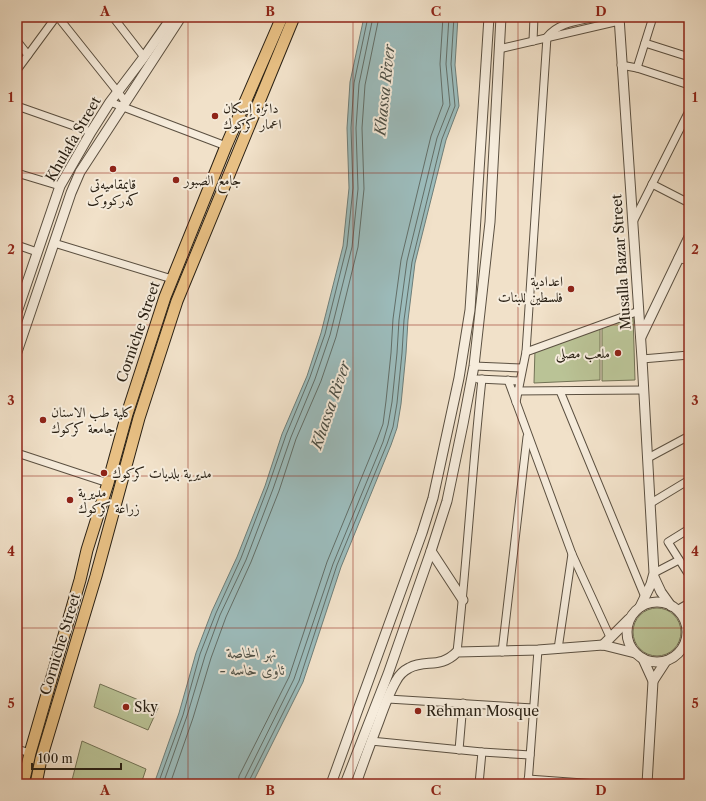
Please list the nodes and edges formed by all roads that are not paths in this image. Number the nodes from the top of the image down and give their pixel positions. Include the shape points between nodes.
1 (57, 17) edge
2 (112, 17) edge
3 (172, 17) edge
4 (181, 17) edge
5 (282, 17) edge
6 (294, 17) edge
7 (489, 17) edge
8 (501, 17) edge
9 (534, 17) edge
10 (596, 17) edge
11 (653, 17) edge
12 (619, 19) edge
13 (564, 21) edge
14 (275, 33) junction
15 (564, 34) junction
16 (547, 37) junction
17 (286, 38) junction
18 (17, 41) edge
19 (533, 41) junction
20 (645, 43) junction
21 (499, 49) junction
22 (28, 55) junction
23 (689, 57) edge
24 (144, 58) junction
25 (621, 65) junction
26 (637, 68) junction
27 (17, 70) edge
28 (689, 85) edge
29 (118, 93) junction
30 (110, 102) junction
31 (124, 104) junction
32 (17, 106) edge
33 (689, 111) edge
34 (91, 132) junction
35 (226, 146) junction
36 (17, 173) edge
37 (652, 184) junction
38 (60, 186) junction
39 (689, 203) edge
40 (632, 224) junction
41 (689, 237) edge
42 (54, 243) junction
43 (17, 245) edge
44 (37, 252) junction
45 (678, 258) junction
46 (689, 261) edge
47 (172, 279) junction
48 (470, 310) junction
49 (638, 311) junction
50 (17, 312) edge
51 (481, 312) junction
52 (641, 338) junction
53 (17, 352) edge
54 (526, 352) junction
55 (689, 355) edge
56 (642, 359) junction
57 (143, 363) junction
58 (474, 366) junction
59 (156, 367) junction
60 (522, 368) junction
61 (471, 379) junction
62 (482, 379) junction
63 (508, 380) junction
64 (520, 381) junction
65 (137, 383) junction
66 (149, 387) junction
67 (644, 390) junction
68 (514, 391) junction
69 (560, 391) junction
70 (527, 434) junction
71 (689, 436) edge
72 (17, 453) edge
73 (648, 458) junction
74 (689, 480) edge
75 (108, 484) junction
76 (651, 503) junction
77 (689, 529) edge
78 (431, 551) junction
79 (572, 554) junction
80 (679, 560) junction
81 (689, 571) edge
82 (654, 575) junction
83 (645, 597) junction
84 (463, 600) junction
85 (689, 602) edge
86 (640, 607) junction
87 (674, 608) junction
88 (630, 618) junction
89 (687, 623) edge
90 (610, 638) junction
91 (687, 642) edge
92 (603, 645) junction
93 (558, 649) junction
94 (538, 650) junction
95 (457, 652) junction
96 (502, 652) junction
97 (635, 653) junction
98 (643, 659) junction
99 (666, 660) junction
100 (653, 681) junction
101 (388, 698) junction
102 (463, 704) junction
103 (533, 708) junction
104 (371, 741) junction
105 (17, 749) edge
106 (459, 750) junction
107 (482, 752) junction
108 (30, 753) junction
109 (530, 754) junction
110 (528, 782) edge
111 (23, 784) edge
112 (36, 784) edge
113 (331, 784) edge
114 (345, 784) edge
115 (356, 784) edge
116 (479, 784) edge
117 (597, 784) edge
118 (647, 784) edge

1 - 22 street
1 - 29 street
2 - 24 street
3 - 24 street, Khulafa Street
4 - 31 street
5 - 14 main road, Corniche Street
6 - 17 main road, Corniche Street
7 - 48 street
8 - 21 street
9 - 19 street
10 - 13 street
11 - 20 street
12 - 15 street
12 - 25 street, Musalla Bazar Street
13 - 15 street
13 - 16 street
14 - 17 main road
14 - 35 main road, Corniche Street
15 - 16 street
16 - 19 street
16 - 54 street
17 - 59 main road, Corniche Street via 177,301
18 - 22 street
19 - 21 street
20 - 23 street
20 - 26 street
21 - 51 street via 490,222
22 - 27 street
24 - 29 street, Khulafa Street
25 - 26 street
25 - 40 street, Musalla Bazar Street
26 - 28 street
29 - 30 street, Khulafa Street
29 - 31 street
30 - 31 street
30 - 34 street, Khulafa Street
31 - 35 street
31 - 42 street via 80,172
32 - 34 street
33 - 37 street
34 - 38 street, Khulafa Street
35 - 47 main road, Corniche Street
36 - 38 street
37 - 39 street
37 - 40 street
38 - 44 street, Khulafa Street
40 - 49 street, Musalla Bazar Street
41 - 45 street
42 - 47 street
42 - 53 street
43 - 44 street
44 - 50 street, Khulafa Street
45 - 46 street
45 - 52 street
47 - 57 main road, Corniche Street
48 - 51 street
48 - 113 street via 459,378 433,498 402,591
49 - 52 street, Musalla Bazar Street
49 - 54 street
51 - 58 street
52 - 56 street, Musalla Bazar Street
54 - 60 street
55 - 56 street
56 - 67 street, Musalla Bazar Street
57 - 59 main road
57 - 65 main road, Corniche Street
58 - 60 street
58 - 61 street
59 - 66 main road, Corniche Street
60 - 64 street
61 - 62 street
61 - 78 street via 447,501
62 - 63 street
62 - 84 street
63 - 64 street
63 - 68 street
64 - 68 street
65 - 66 main road
65 - 75 main road, Corniche Street
66 - 112 main road, Corniche Street
67 - 69 street
67 - 73 street, Musalla Bazar Street
68 - 69 street
68 - 70 street
69 - 83 street
70 - 79 street
70 - 96 street
71 - 73 street
72 - 75 street
73 - 76 street, Musalla Bazar Street
74 - 76 street
75 - 108 main road, Corniche Street
76 - 82 street, Musalla Bazar Street
77 - 80 street via 668,542
78 - 84 street
78 - 114 street via 388,674
79 - 90 street
79 - 93 street
80 - 81 street via 687,572
80 - 82 street
82 - 83 street, Musalla Bazar Street
82 - 87 street, Musalla Bazar Street via 661,592
83 - 86 street, Musalla Bazar Street
84 - 95 street
85 - 87 street
86 - 87 street via 660,602
86 - 88 street
87 - 89 street
88 - 90 street
88 - 97 street via 627,636
89 - 91 street
90 - 92 street
91 - 99 street via 677,654
92 - 93 street
92 - 97 street
93 - 94 street
94 - 96 street
94 - 103 street
95 - 96 street
95 - 101 street via 443,662 414,666 404,671 396,680
97 - 98 street
98 - 99 street via 659,662
98 - 100 street
99 - 100 street
100 - 118 street
101 - 102 street
101 - 104 street
102 - 103 street
102 - 106 street
103 - 109 street
104 - 106 street
104 - 115 street
105 - 108 street
106 - 107 street
107 - 109 street
107 - 116 street
108 - 111 main road, Corniche Street
109 - 110 street
110 - 117 street

